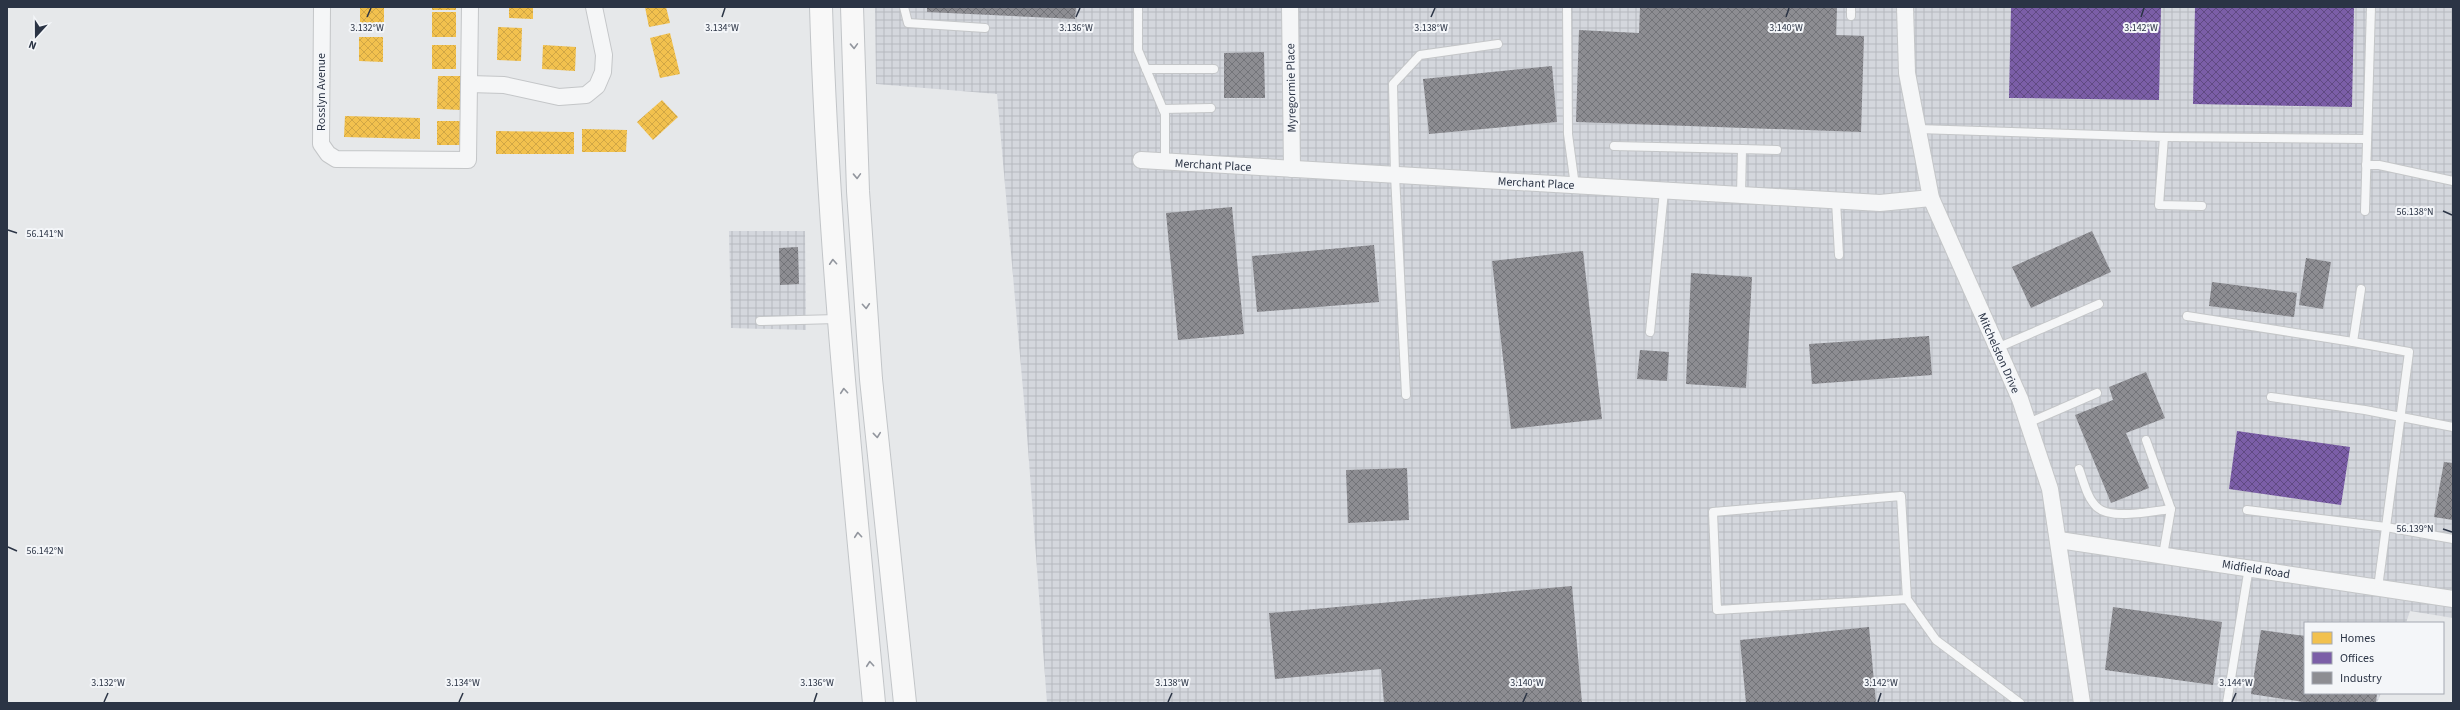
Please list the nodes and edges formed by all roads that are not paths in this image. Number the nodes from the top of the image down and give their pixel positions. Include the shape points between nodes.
1 (322, 7) edge
2 (470, 7) edge
3 (594, 7) edge
4 (821, 7) edge
5 (904, 7) edge
6 (1138, 7) edge
7 (1290, 7) edge
8 (1567, 7) edge
9 (1851, 7) edge
10 (1905, 7) edge
11 (2371, 7) edge
12 (854, 11) edge
13 (1851, 16) dead end
14 (985, 28) dead end
15 (1498, 44) dead end
16 (1146, 69) junction
17 (1214, 69) dead end
18 (469, 84) junction
19 (1211, 108) dead end
20 (1163, 109) junction
21 (1918, 129) junction
22 (2164, 137) junction
23 (2366, 139) junction
24 (1614, 146) dead end
25 (1742, 149) junction
26 (1777, 150) dead end
27 (1141, 160) dead end
28 (1165, 162) junction
29 (2366, 165) junction
30 (1292, 169) junction
31 (1395, 175) junction
32 (2453, 182) edge
33 (1576, 186) junction
34 (1664, 191) junction
35 (1741, 195) junction
36 (1931, 198) junction
37 (1836, 200) junction
38 (2202, 206) dead end
39 (2365, 211) dead end
40 (1839, 255) dead end
41 (2361, 289) dead end
42 (2099, 304) dead end
43 (2187, 316) dead end
44 (837, 319) junction
45 (760, 322) dead end
46 (1650, 332) dead end
47 (2352, 342) junction
48 (1997, 348) junction
49 (2097, 393) dead end
50 (1406, 395) dead end
51 (2271, 396) dead end
52 (2402, 417) junction
53 (2028, 423) junction
54 (2453, 427) edge
55 (2146, 440) dead end
56 (2079, 469) dead end
57 (2171, 509) junction
58 (2247, 510) dead end
59 (2386, 527) junction
60 (2453, 539) edge
61 (2059, 540) junction
62 (2163, 555) junction
63 (2249, 567) junction
64 (2378, 588) junction
65 (1907, 598) junction
66 (2453, 599) edge
67 (874, 703) edge
68 (905, 703) edge
69 (2020, 703) edge
70 (2082, 703) edge
71 (2227, 703) edge

1 - 18 street, Rosslyn Avenue via 321,144 328,154 336,159 468,160
2 - 18 street
3 - 18 street via 604,55 603,72 597,86 586,95 559,97 504,84
44 -> 4 main road via 824,133
5 - 14 lane via 908,23
6 - 16 lane via 1138,50
7 - 30 street, Myregormie Place
8 - 33 lane via 1568,134
9 - 13 lane
10 - 21 street, Mitchelston Drive via 1907,73
11 - 23 lane
12 -> 68 main road via 858,191 871,371
15 - 31 lane via 1420,55 1393,84
16 - 17 lane
16 - 20 lane
19 - 20 lane
20 - 28 lane
21 - 22 lane
21 - 36 street, Mitchelston Drive
22 - 23 lane
22 - 38 lane via 2159,205
23 - 29 lane
24 - 25 lane
25 - 26 lane
25 - 35 lane
27 - 28 street, Merchant Place
28 - 30 street, Merchant Place
29 - 32 lane
29 - 39 lane
30 - 31 street, Merchant Place
31 - 33 street, Merchant Place
31 - 50 lane
33 - 34 street, Merchant Place
34 - 35 street, Merchant Place
34 - 46 lane
35 - 37 street, Merchant Place
36 - 37 street, Merchant Place via 1880,203
36 - 48 street, Mitchelston Drive
37 - 40 lane
41 - 47 lane
42 - 48 lane
43 - 47 lane
44 - 45 lane
67 -> 44 main road
47 - 52 lane via 2409,352
48 - 53 street, Mitchelston Drive
49 - 53 lane
51 - 52 lane
52 - 54 lane
52 - 59 lane
53 - 61 street, Mitchelston Drive via 2050,489
55 - 57 lane
56 - 57 lane via 2090,499 2106,512 2136,513
57 - 62 lane
58 - 59 lane
59 - 60 lane
59 - 64 lane
61 - 62 street, Midfield Road
61 - 70 street, Mitchelston Drive
62 - 63 street, Midfield Road
63 - 64 street, Midfield Road
63 - 71 lane
64 - 66 street, Midfield Road
65 - 65 lane via 1717,610 1713,512 1901,496
65 - 69 lane via 1936,640

